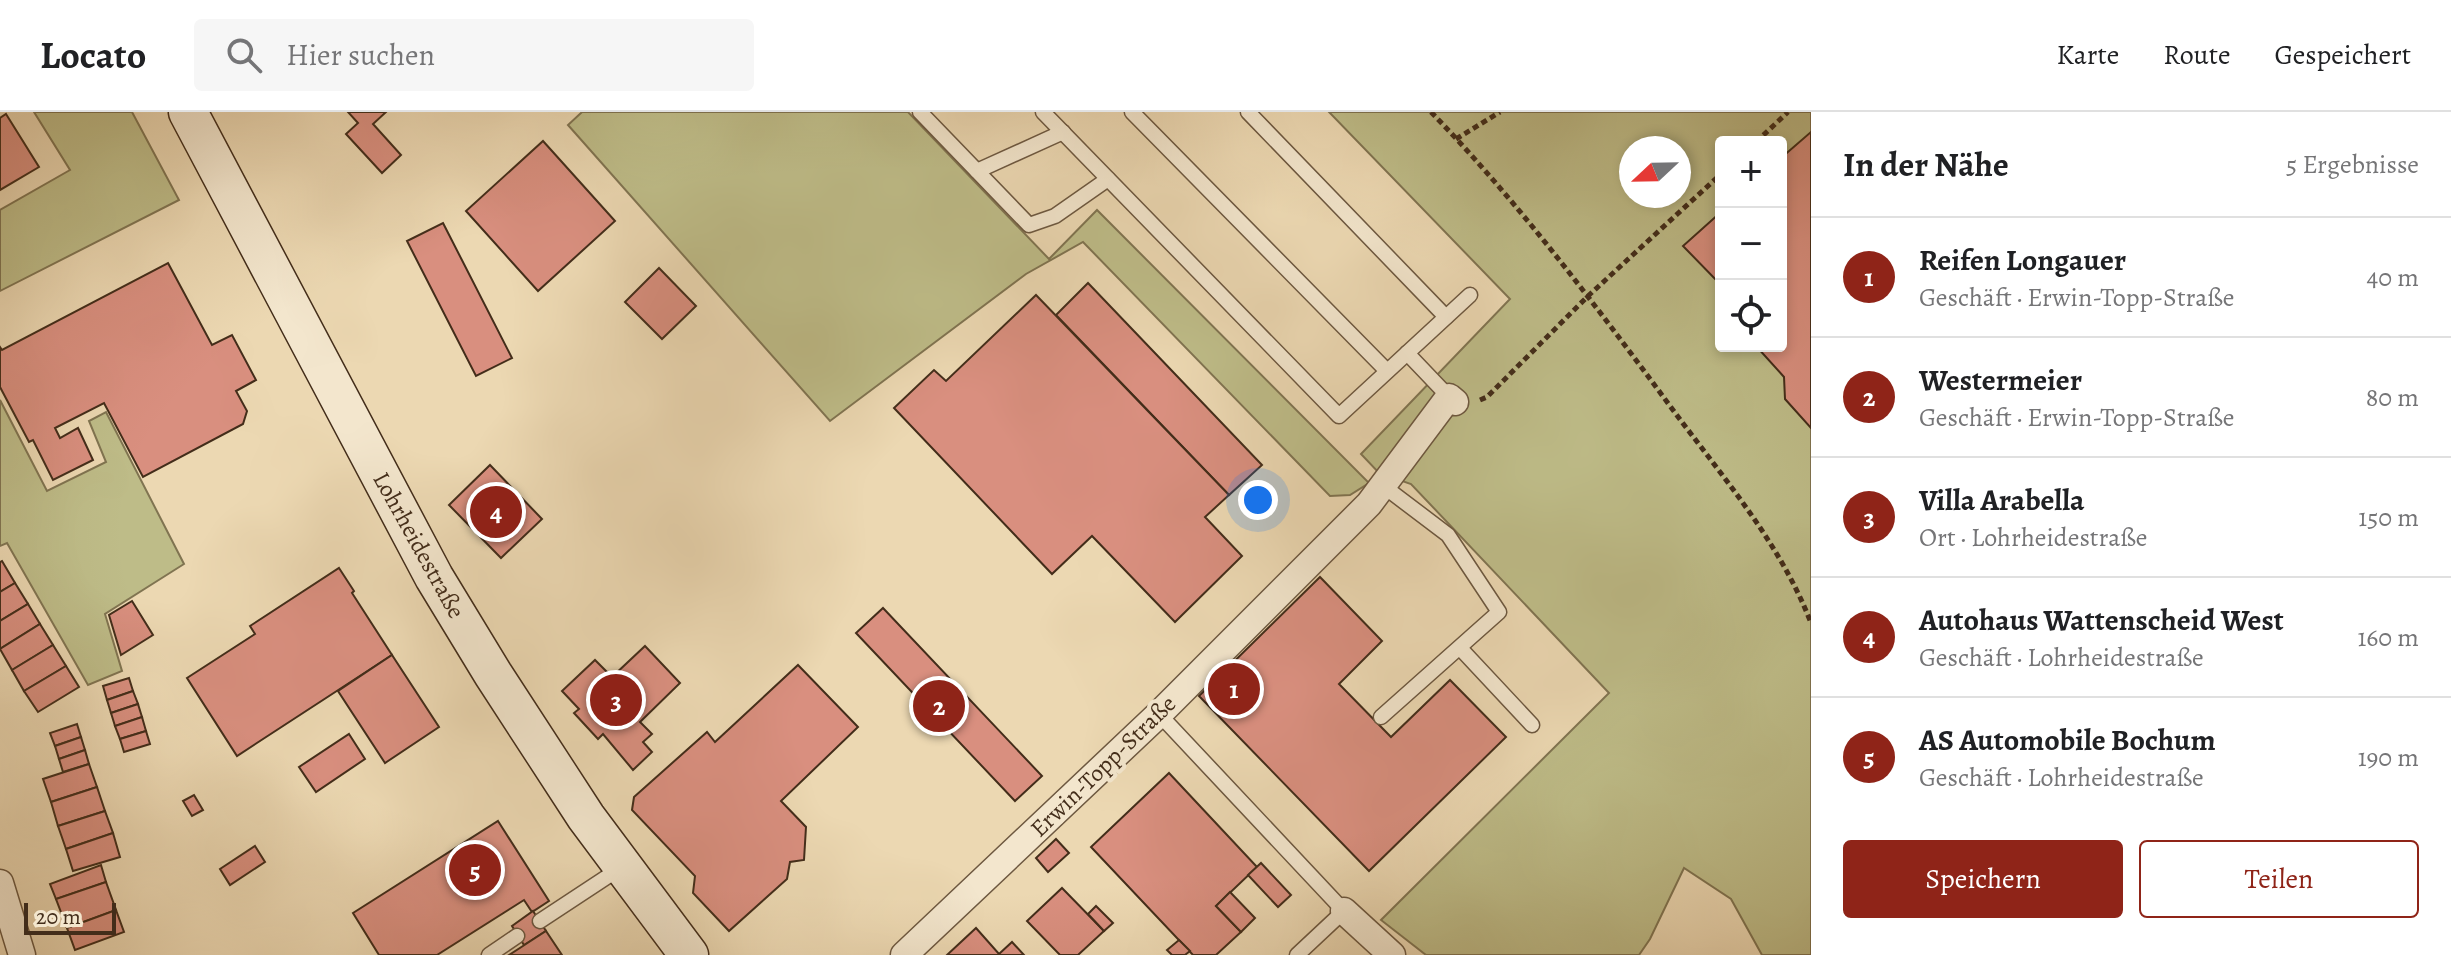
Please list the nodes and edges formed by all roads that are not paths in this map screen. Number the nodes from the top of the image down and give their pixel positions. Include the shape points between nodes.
1 (188, 112) edge
2 (920, 112) edge
3 (1043, 112) edge
4 (1132, 112) edge
5 (1248, 112) edge
6 (1063, 132) junction
7 (977, 171) junction
8 (1108, 179) junction
9 (1470, 295) dead end
10 (1446, 317) junction
11 (1407, 353) junction
12 (1387, 371) junction
13 (1452, 400) joint
14 (1382, 485) junction
15 (1460, 648) junction
16 (1159, 714) junction
17 (1381, 717) dead end
18 (1532, 725) dead end
19 (622, 867) junction
20 (0, 883) edge
21 (1344, 911) junction
22 (540, 921) dead end
23 (517, 936) dead end
24 (22, 955) edge
25 (489, 955) edge
26 (689, 955) edge
27 (904, 955) edge
28 (1297, 955) edge
29 (1392, 955) edge

1 - 19 street, Lohrheidestraße via 434,577
2 - 7 lane
3 - 6 lane
4 - 12 lane
5 - 10 lane
6 - 7 lane
6 - 8 lane
7 - 8 lane via 1029,225 1055,216
8 - 12 lane via 1339,416
9 - 10 lane
10 - 11 lane
11 - 12 lane
11 - 13 lane
13 - 14 street, Erwin-Topp-Straße
14 - 15 lane via 1448,535 1499,612
14 - 16 street, Erwin-Topp-Straße
15 - 17 lane
15 - 18 lane
16 - 21 lane
16 - 27 street, Erwin-Topp-Straße
19 - 22 lane
19 - 26 street, Lohrheidestraße
20 - 24 street
21 - 28 lane
21 - 29 street
23 - 25 lane

